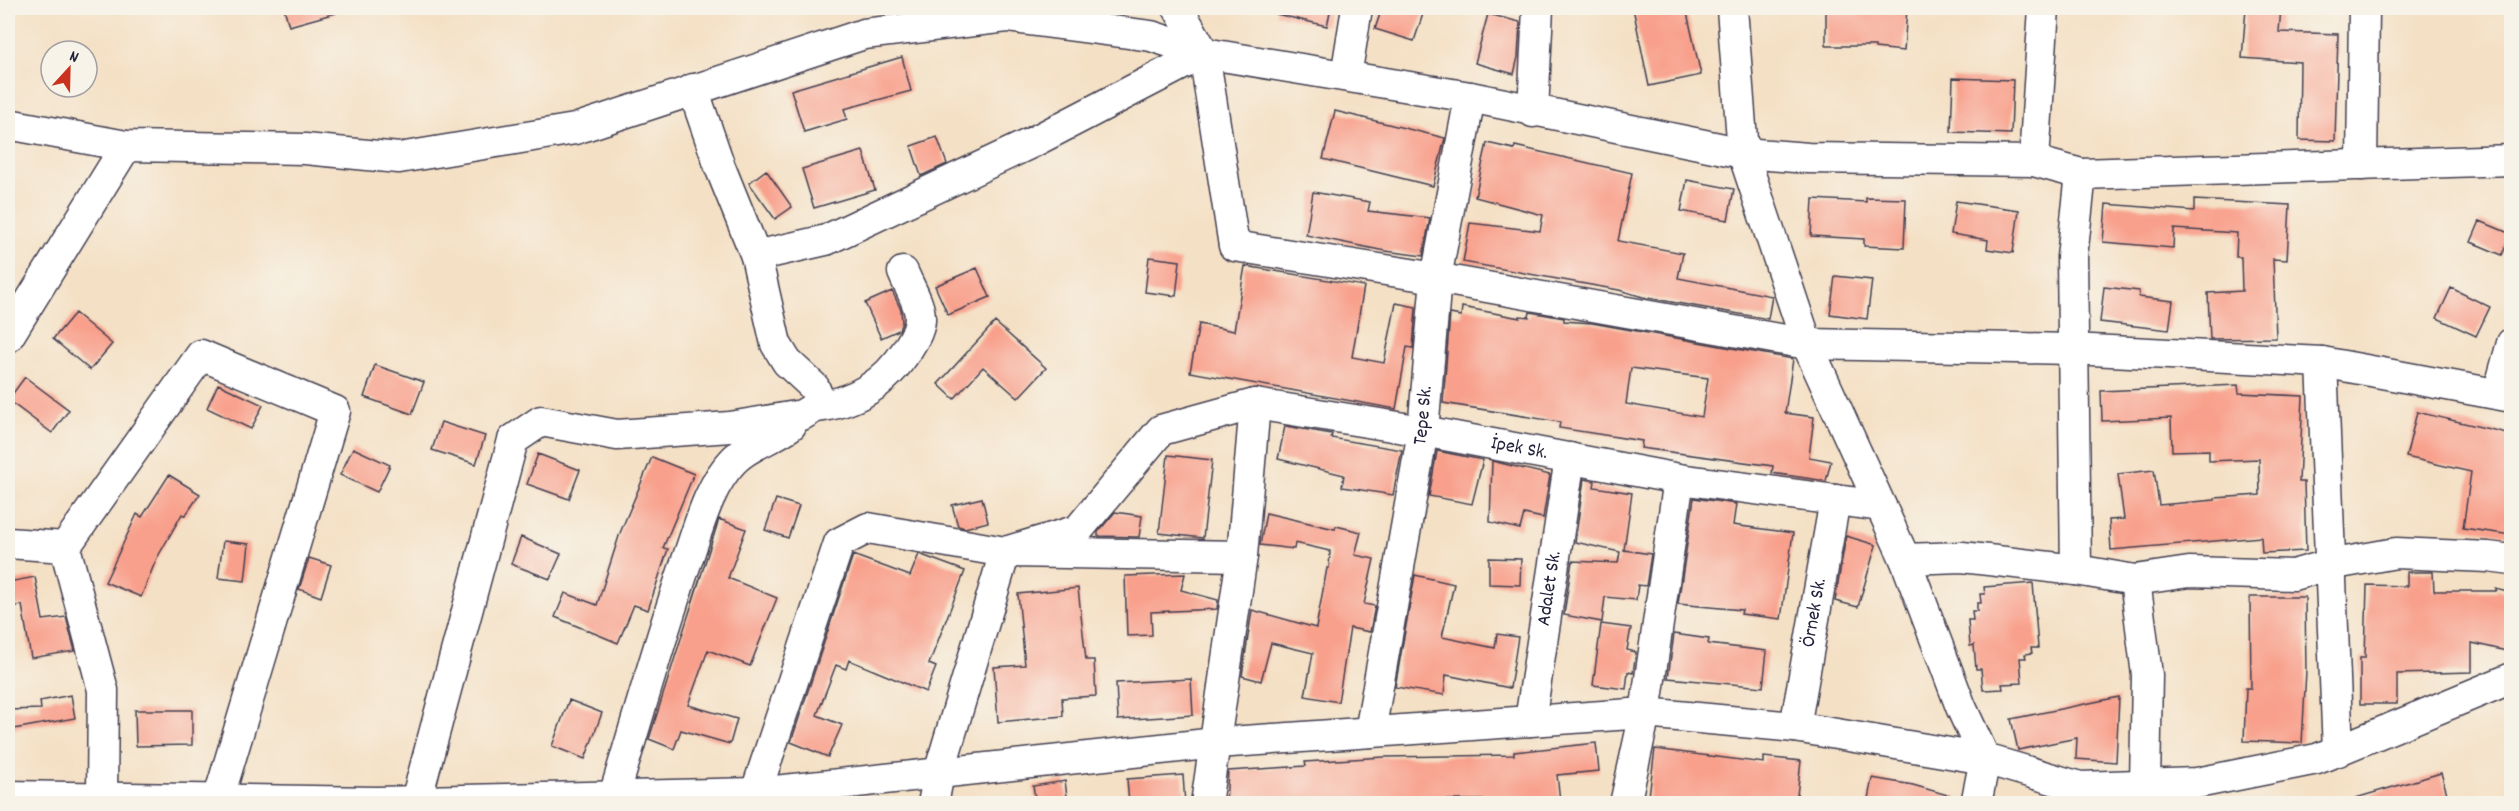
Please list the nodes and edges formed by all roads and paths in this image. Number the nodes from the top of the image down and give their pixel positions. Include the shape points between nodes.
1 (1178, 8) edge
2 (1357, 8) edge
3 (1538, 8) edge
4 (1732, 8) edge
5 (2044, 8) edge
6 (2364, 8) edge
7 (1204, 53) junction
8 (1346, 76) junction
9 (693, 89) junction
10 (1470, 97) junction
11 (1533, 112) junction
12 (8, 124) edge
13 (126, 146) junction
14 (1743, 153) junction
15 (2511, 160) edge
16 (2034, 161) junction
17 (2362, 165) junction
18 (2081, 174) junction
19 (756, 256) junction
20 (903, 272) dead end
21 (1436, 278) junction
22 (8, 337) edge
23 (2511, 343) edge
24 (1807, 344) junction
25 (2072, 349) junction
26 (2322, 362) junction
27 (2505, 395) edge
28 (1255, 404) junction
29 (809, 411) junction
30 (1423, 431) junction
31 (1570, 458) junction
32 (1679, 479) junction
33 (1835, 500) junction
34 (1881, 506) junction
35 (8, 543) edge
36 (65, 547) junction
37 (1005, 552) junction
38 (1242, 556) junction
39 (1905, 559) junction
40 (2511, 560) edge
41 (2329, 565) junction
42 (2076, 570) junction
43 (2134, 580) junction
44 (2511, 678) edge
45 (1645, 713) junction
46 (1530, 721) junction
47 (1795, 727) junction
48 (1370, 732) junction
49 (1216, 743) junction
50 (2338, 751) junction
51 (1985, 759) junction
52 (939, 773) junction
53 (2145, 785) junction
54 (2080, 795) edge
55 (8, 796) edge
56 (614, 796) junction
57 (102, 798) junction
58 (754, 798) edge
59 (37, 800) edge
60 (218, 800) junction
61 (416, 801) junction
62 (377, 803) edge
63 (933, 804) edge
64 (1206, 804) edge
65 (1625, 804) edge
66 (1976, 804) edge

1 - 7 street
2 - 8 street
3 - 11 street
4 - 14 street
5 - 16 street
6 - 17 street
7 - 8 street
7 - 9 street via 1151,36 1007,17 864,34
7 - 19 street via 1033,142 826,240
7 - 21 street via 1234,246
8 - 10 street
9 - 13 street via 575,129 399,158 305,149
9 - 19 street
10 - 11 street
10 - 21 street, Tepe Sk.
11 - 14 street
12 - 13 street
13 - 22 street
14 - 16 street via 1808,158
14 - 24 street
15 - 17 street
16 - 18 street
17 - 18 street
18 - 25 street via 2072,257
19 - 29 street via 776,344 787,362 814,387 818,397
20 - 29 street via 920,316 917,334 902,358 884,380 863,394
21 - 24 street
21 - 30 street, Tepe Sk.
23 - 27 street
24 - 25 street
24 - 34 street
25 - 26 street
25 - 42 street
26 - 27 street
26 - 41 street
28 - 30 street, İpek Sk.
28 - 37 street, İpek Sk. via 1161,430 1078,530
28 - 38 street
29 - 56 street via 778,435 751,447 733,461 718,481 669,612
29 - 61 street via 730,427 617,435 541,421 513,440
30 - 31 street, İpek Sk.
30 - 48 street, Tepe Sk.
31 - 32 street, İpek Sk.
31 - 46 street, Adalet Sk.
32 - 33 street, İpek Sk.
32 - 45 street
33 - 34 street, İpek Sk.
33 - 47 street, Örnek Sk.
34 - 39 street
35 - 36 street
36 - 57 street via 103,690
36 - 60 street via 201,355 335,411
37 - 38 street
37 - 52 street
37 - 58 street via 868,528 839,543
38 - 49 street
39 - 42 street via 1962,557
39 - 51 street
40 - 41 street via 2396,553
41 - 43 street via 2293,575 2188,572
41 - 50 street
42 - 43 street
43 - 53 street via 2147,675
44 - 50 street
45 - 46 street
45 - 47 street
45 - 65 street
46 - 48 street
47 - 51 street
48 - 49 street
49 - 52 street
49 - 64 street
50 - 53 street via 2317,759 2197,783
51 - 54 street
51 - 66 street
52 - 58 street
52 - 63 street
53 - 54 street
55 - 59 street
56 - 58 street
56 - 61 street
57 - 59 street
57 - 60 street
60 - 62 street
61 - 62 street

